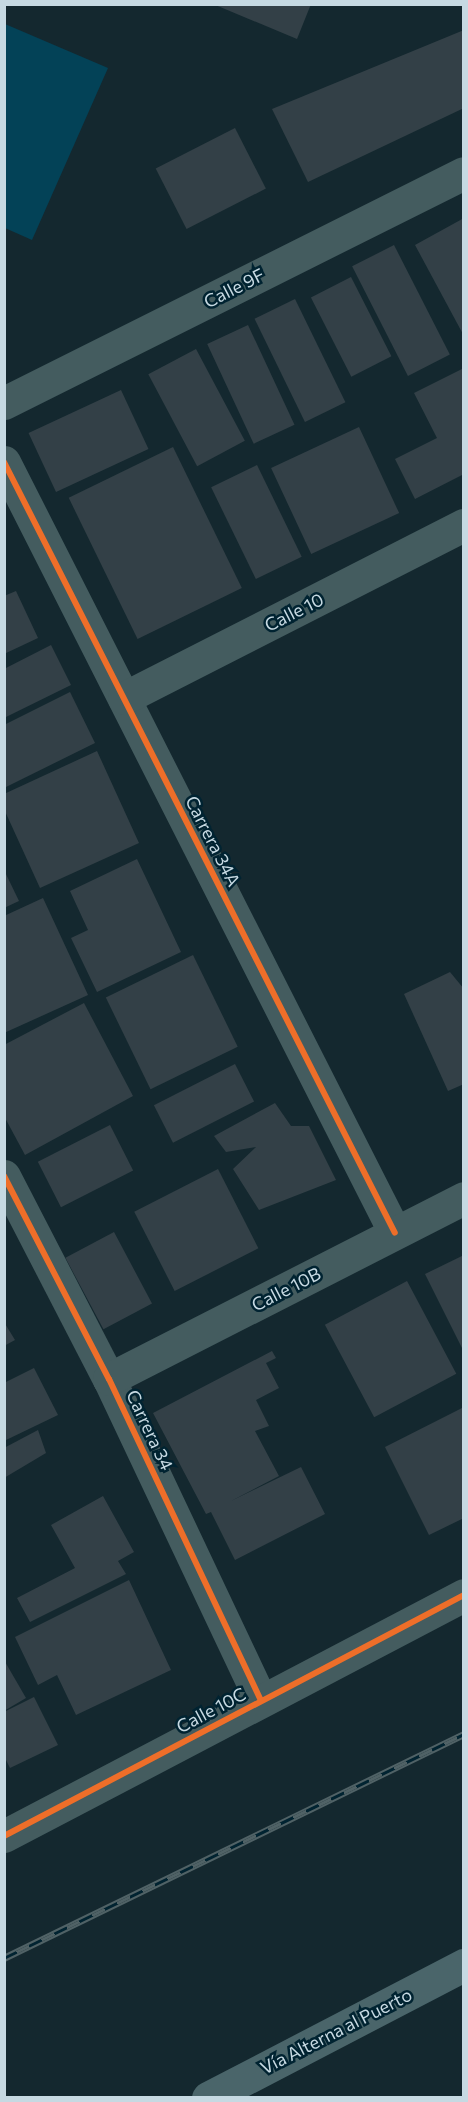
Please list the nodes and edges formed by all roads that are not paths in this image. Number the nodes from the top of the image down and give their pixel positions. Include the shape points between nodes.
1 (464, 173) edge
2 (4, 403) edge
3 (4, 462) edge
4 (464, 525) edge
5 (124, 698) junction
6 (4, 1176) edge
7 (464, 1198) edge
8 (395, 1233) junction
9 (109, 1379) junction
10 (464, 1595) edge
11 (261, 1700) junction
12 (4, 1836) edge
13 (464, 1965) edge
14 (208, 2097) edge

1 - 2 street, Calle 9F
3 - 5 street, Carrera 34A
4 - 5 street, Calle 10
5 - 8 street, Carrera 34A
6 - 9 street, Carrera 34
7 - 8 street, Calle 10B
8 - 9 street, Calle 10B
9 - 11 street, Carrera 34
10 - 11 street, Calle 10C
11 - 12 street, Calle 10C
13 - 14 main road, Vía Alterna al Puerto

